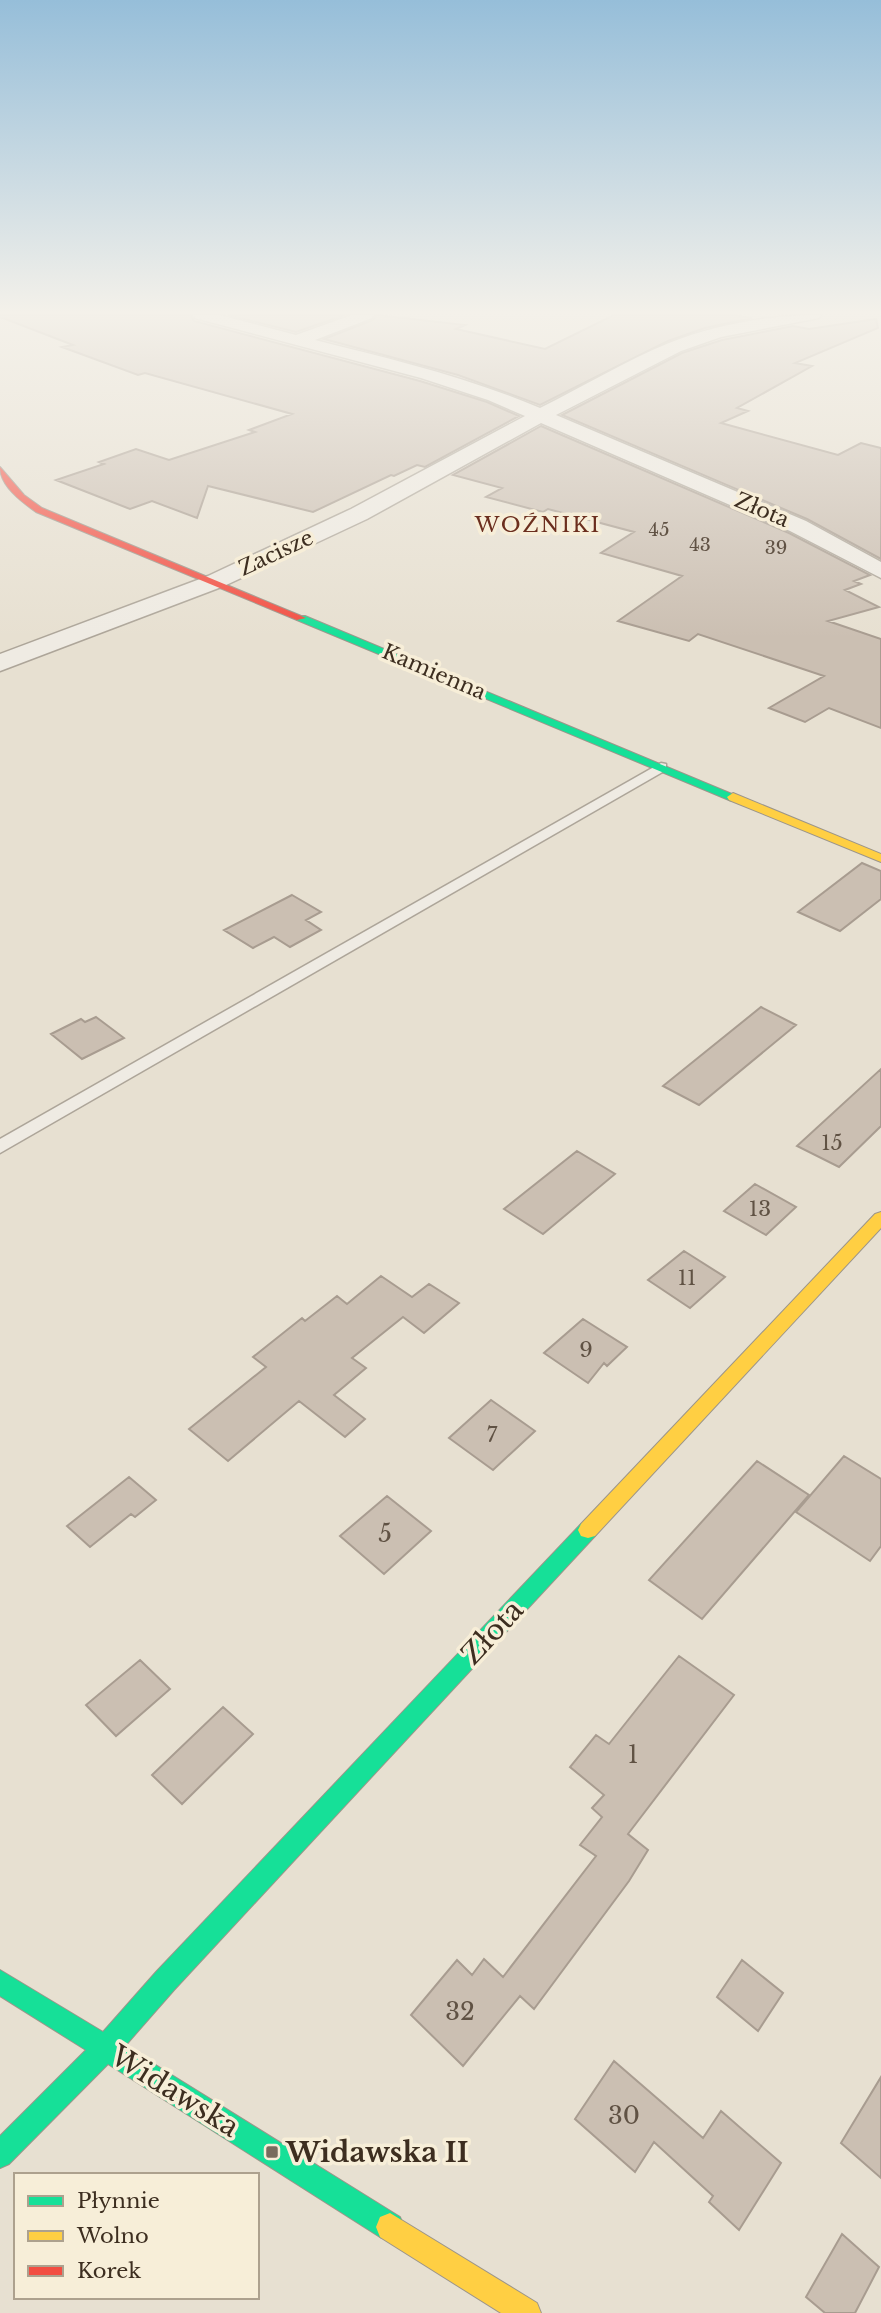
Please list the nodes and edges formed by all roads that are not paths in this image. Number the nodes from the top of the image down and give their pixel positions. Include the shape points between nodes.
1 (526, 423) edge
2 (555, 423) edge
3 (0, 470) edge
4 (881, 571) edge
5 (216, 581) junction
6 (0, 663) edge
7 (661, 767) junction
8 (881, 858) edge
9 (0, 1147) edge
10 (881, 1218) edge
11 (0, 1982) edge
12 (106, 2048) junction
13 (0, 2155) edge
14 (527, 2313) edge

1 - 5 street, Zacisze via 359,514
2 - 4 street, Złota via 798,526
3 - 5 street, Kamienna via 20,497 39,510
5 - 6 street, Zacisze
5 - 7 street, Kamienna
7 - 8 street, Kamienna
7 - 9 lane
10 - 12 street, Złota
11 - 12 street, Widawska
12 - 13 street, Złota
12 - 14 street, Widawska

